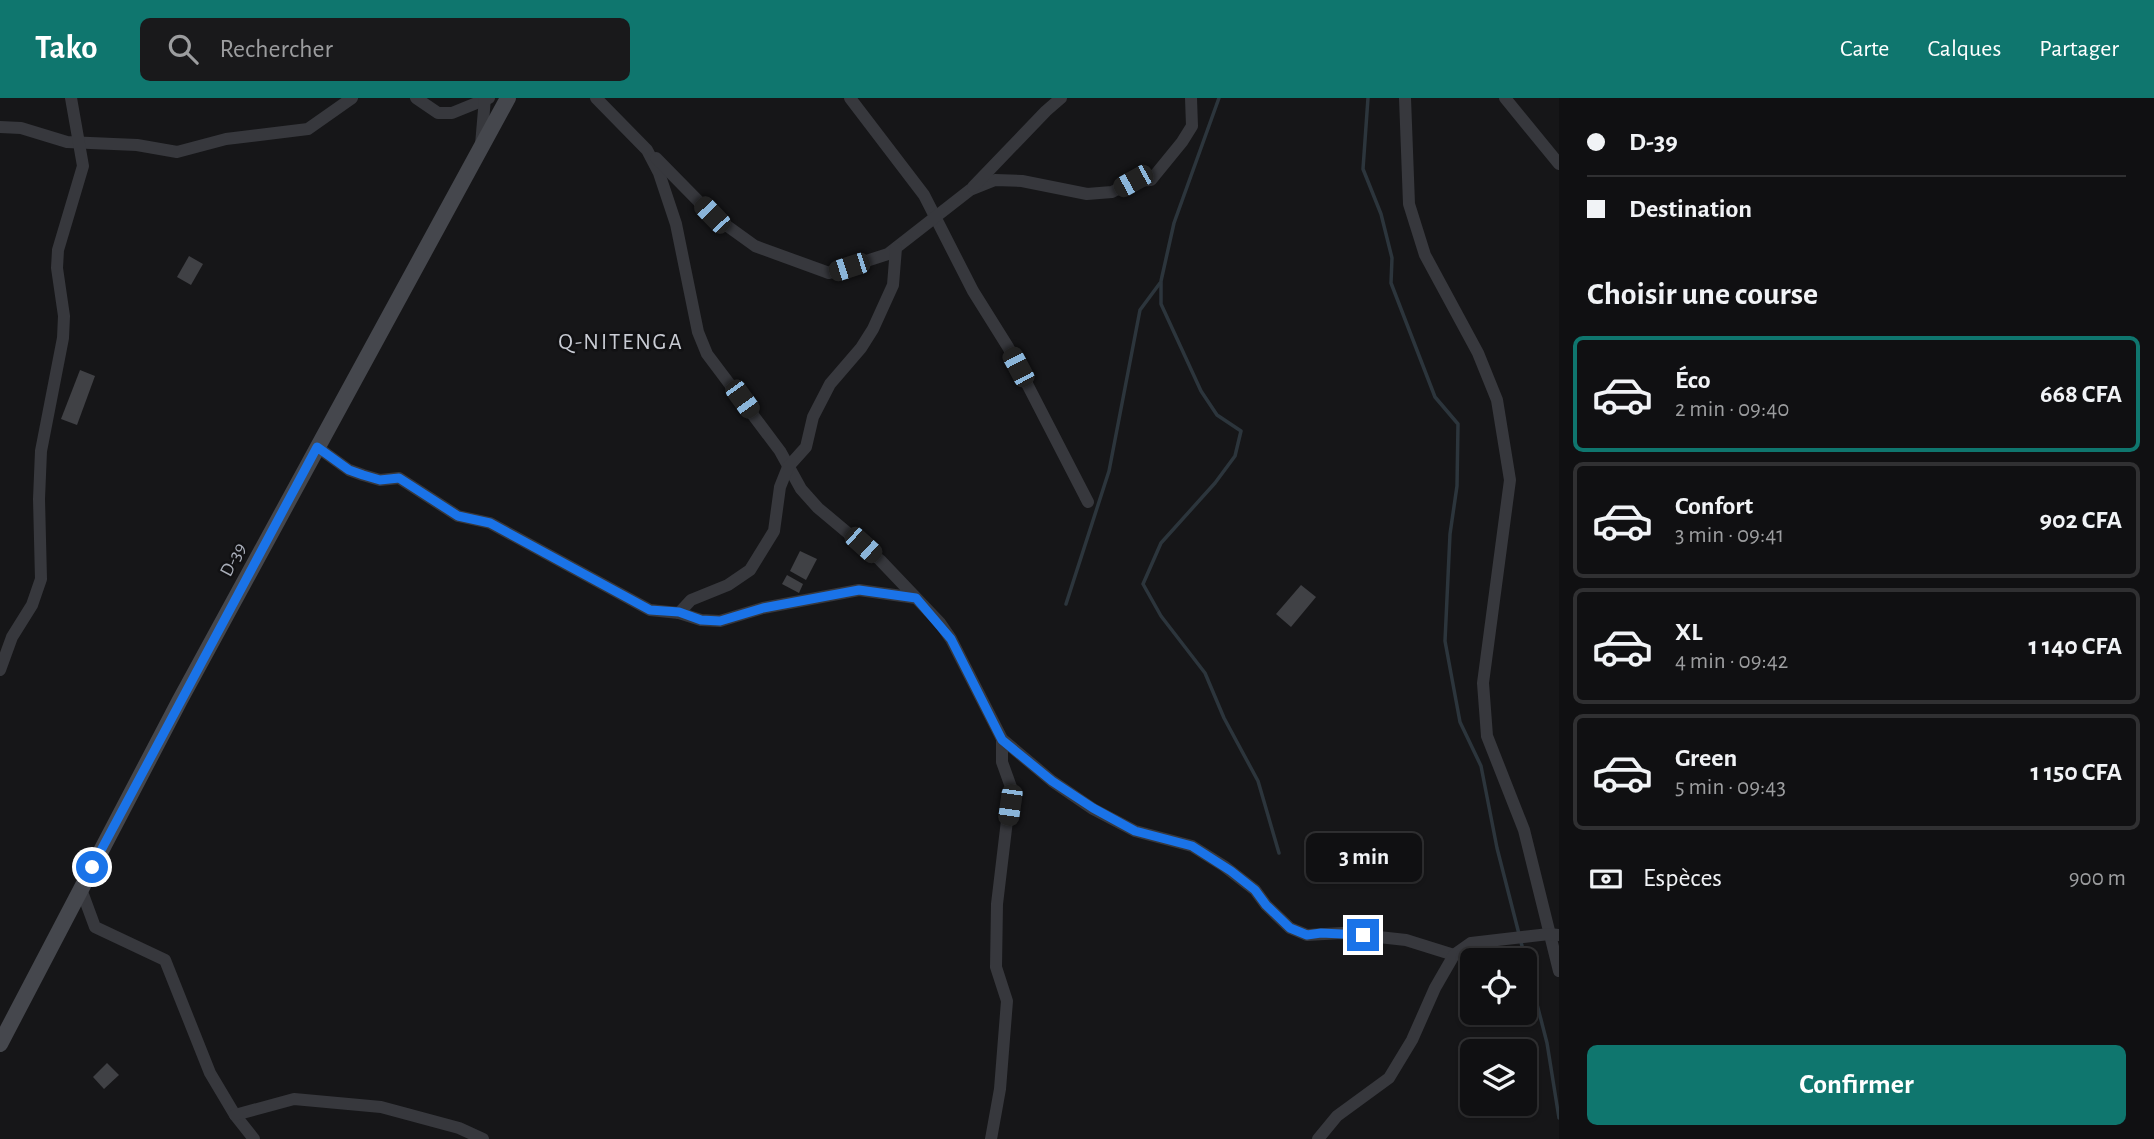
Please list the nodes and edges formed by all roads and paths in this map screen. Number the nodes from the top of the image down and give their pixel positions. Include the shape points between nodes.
1 (71, 98) edge
2 (352, 98) edge
3 (416, 98) edge
4 (508, 98) edge
5 (596, 98) edge
6 (850, 98) edge
7 (1061, 98) edge
8 (1191, 98) edge
9 (1405, 98) edge
10 (1505, 98) edge
11 (486, 99) edge
12 (0, 127) edge
13 (79, 143) junction
14 (480, 149) junction
15 (647, 150) junction
16 (1559, 164) edge
17 (970, 190) junction
18 (935, 218) junction
19 (896, 248) junction
20 (317, 447) junction
21 (789, 467) junction
22 (1088, 502) dead end
23 (916, 598) junction
24 (679, 612) junction
25 (0, 670) edge
26 (1002, 740) junction
27 (80, 889) junction
28 (1554, 935) edge
29 (1454, 955) junction
30 (1559, 971) edge
31 (0, 1044) edge
32 (235, 1115) junction
33 (254, 1139) edge
34 (483, 1139) edge
35 (991, 1139) edge
36 (1318, 1139) edge

1 - 13 street
2 - 13 street via 308,130 226,139 177,152
3 - 11 street via 438,113 452,113
4 - 14 main road, D-39
5 - 15 street
6 - 18 street via 924,195
7 - 17 street
8 - 17 street via 1192,126 1150,180 1087,194 995,180
9 - 28 street via 1413,216 1425,255 1478,353 1497,400 1510,480 1483,682 1488,736 1524,830
10 - 16 street
11 - 14 street
12 - 13 street
13 - 25 street via 83,166 58,250 63,338 41,451 41,579
14 - 20 main road, D-39
15 - 19 street via 712,215 755,246 829,273
15 - 21 street via 676,224 698,332 707,354
17 - 18 street
18 - 19 street
18 - 22 street
19 - 21 street via 893,285 873,329 830,384 813,417 806,447
20 - 24 street via 349,470 380,480 399,478 458,516 490,523 650,610
20 - 27 main road, D-39
21 - 23 street via 818,508
21 - 24 street via 780,487 775,531 750,570 691,600
23 - 24 street via 859,590 720,621
23 - 26 street via 951,639
26 - 29 street via 1093,808 1135,831 1192,846 1224,866 1255,890 1290,928 1307,935 1342,933 1406,940
26 - 35 street via 1002,762 1011,788 996,904 996,967 1007,1002
27 - 31 main road, D-39
27 - 32 street via 95,927 165,960 210,1073
28 - 29 street via 1471,943
28 - 30 street
29 - 36 street via 1389,1078 1337,1116
32 - 33 street
32 - 34 street via 294,1099 381,1107

